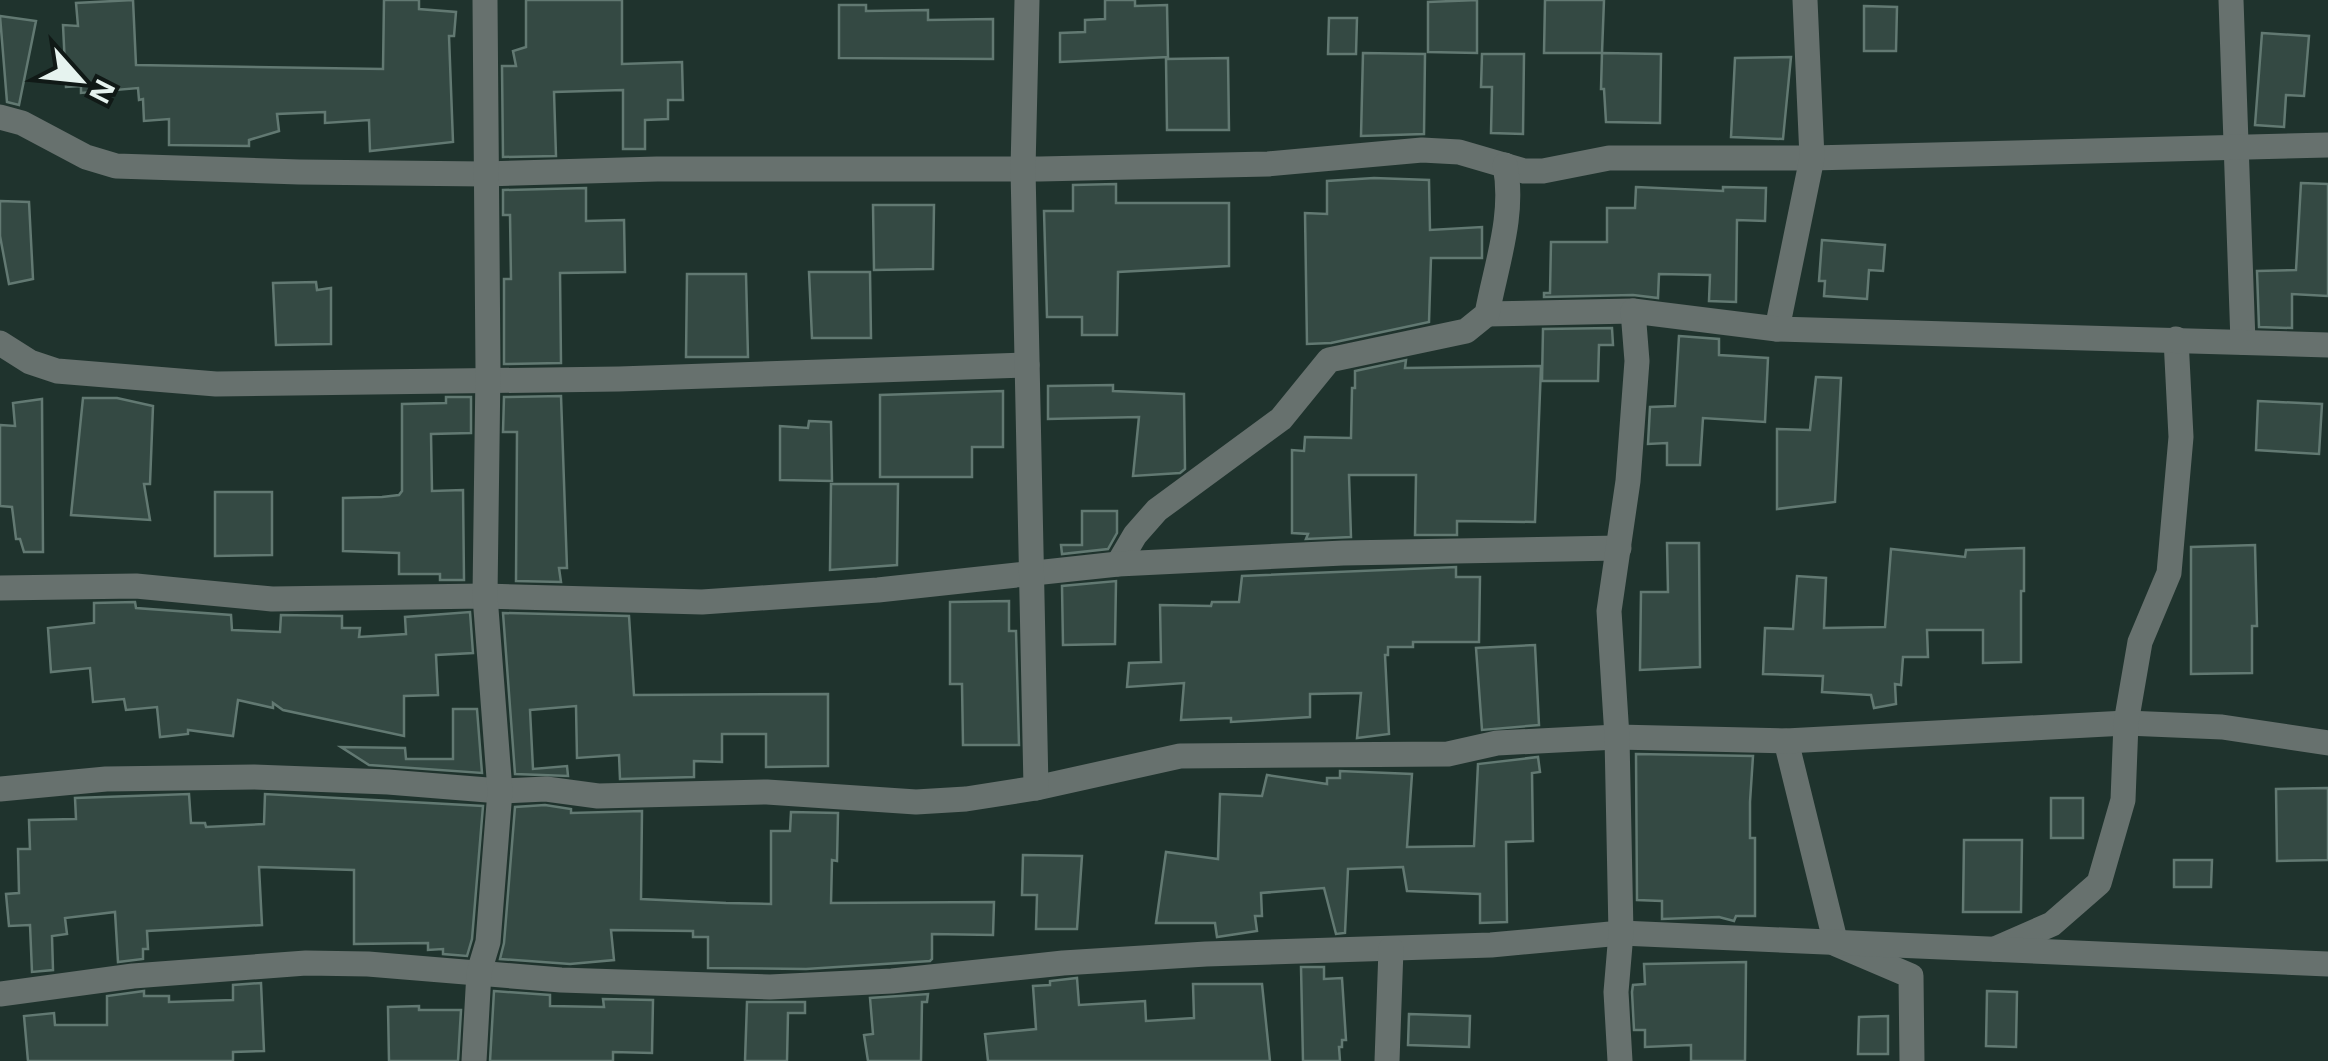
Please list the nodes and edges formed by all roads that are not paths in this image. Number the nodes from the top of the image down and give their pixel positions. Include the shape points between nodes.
1 (485, 0) edge
2 (1028, 0) edge
3 (1806, 0) edge
4 (2231, 0) edge
5 (0, 117) edge
6 (2328, 144) edge
7 (2236, 146) junction
8 (1812, 158) junction
9 (1506, 165) junction
10 (1024, 169) junction
11 (485, 174) junction
12 (1633, 311) junction
13 (1488, 314) junction
14 (1778, 330) junction
15 (2176, 339) junction
16 (2242, 342) junction
17 (0, 343) edge
18 (2328, 345) edge
19 (1027, 365) junction
20 (488, 381) junction
21 (1619, 548) junction
22 (1118, 564) junction
23 (1030, 574) junction
24 (0, 588) edge
25 (485, 596) junction
26 (2126, 723) junction
27 (1618, 737) junction
28 (1786, 741) junction
29 (2328, 743) edge
30 (1036, 788) junction
31 (0, 790) edge
32 (500, 791) junction
33 (1621, 932) junction
34 (1836, 944) junction
35 (1390, 949) junction
36 (1990, 951) junction
37 (2328, 964) edge
38 (479, 972) junction
39 (0, 994) edge
40 (474, 1061) edge
41 (1387, 1061) edge
42 (1620, 1061) edge
43 (1912, 1061) edge

1 - 11 street
2 - 10 street
3 - 8 street
4 - 7 street
5 - 11 street via 116,166
6 - 7 street
7 - 8 street
7 - 16 street
8 - 9 street via 1608,158 1543,172
8 - 14 street
9 - 10 street via 1422,150 1268,164
9 - 13 street via 1508,217
10 - 11 street
10 - 19 street
11 - 20 street
12 - 13 street
12 - 14 street
12 - 21 street via 1637,361
13 - 22 street via 1466,330 1329,360 1281,419 1156,510
14 - 15 street
15 - 16 street
15 - 26 street via 2181,437 2168,572 2140,642
16 - 18 street
17 - 20 street via 57,372 198,384
19 - 20 street
19 - 23 street
20 - 25 street
21 - 22 street
21 - 27 street via 1609,611
22 - 23 street
23 - 25 street via 702,602
23 - 30 street
24 - 25 street via 136,586 272,599
25 - 32 street
26 - 28 street
26 - 29 street via 2222,726
26 - 36 street via 2123,800 2099,884 2052,924
27 - 28 street
27 - 30 street via 1497,743 1448,754 1180,756
27 - 33 street
28 - 34 street
30 - 32 street via 916,802 767,792
31 - 32 street via 106,778 254,777
32 - 38 street via 488,942
33 - 34 street
33 - 35 street
33 - 42 street
34 - 36 street
34 - 43 street via 1911,976
35 - 38 street via 1188,955 770,986
35 - 41 street
36 - 37 street
38 - 39 street via 306,963
38 - 40 street

